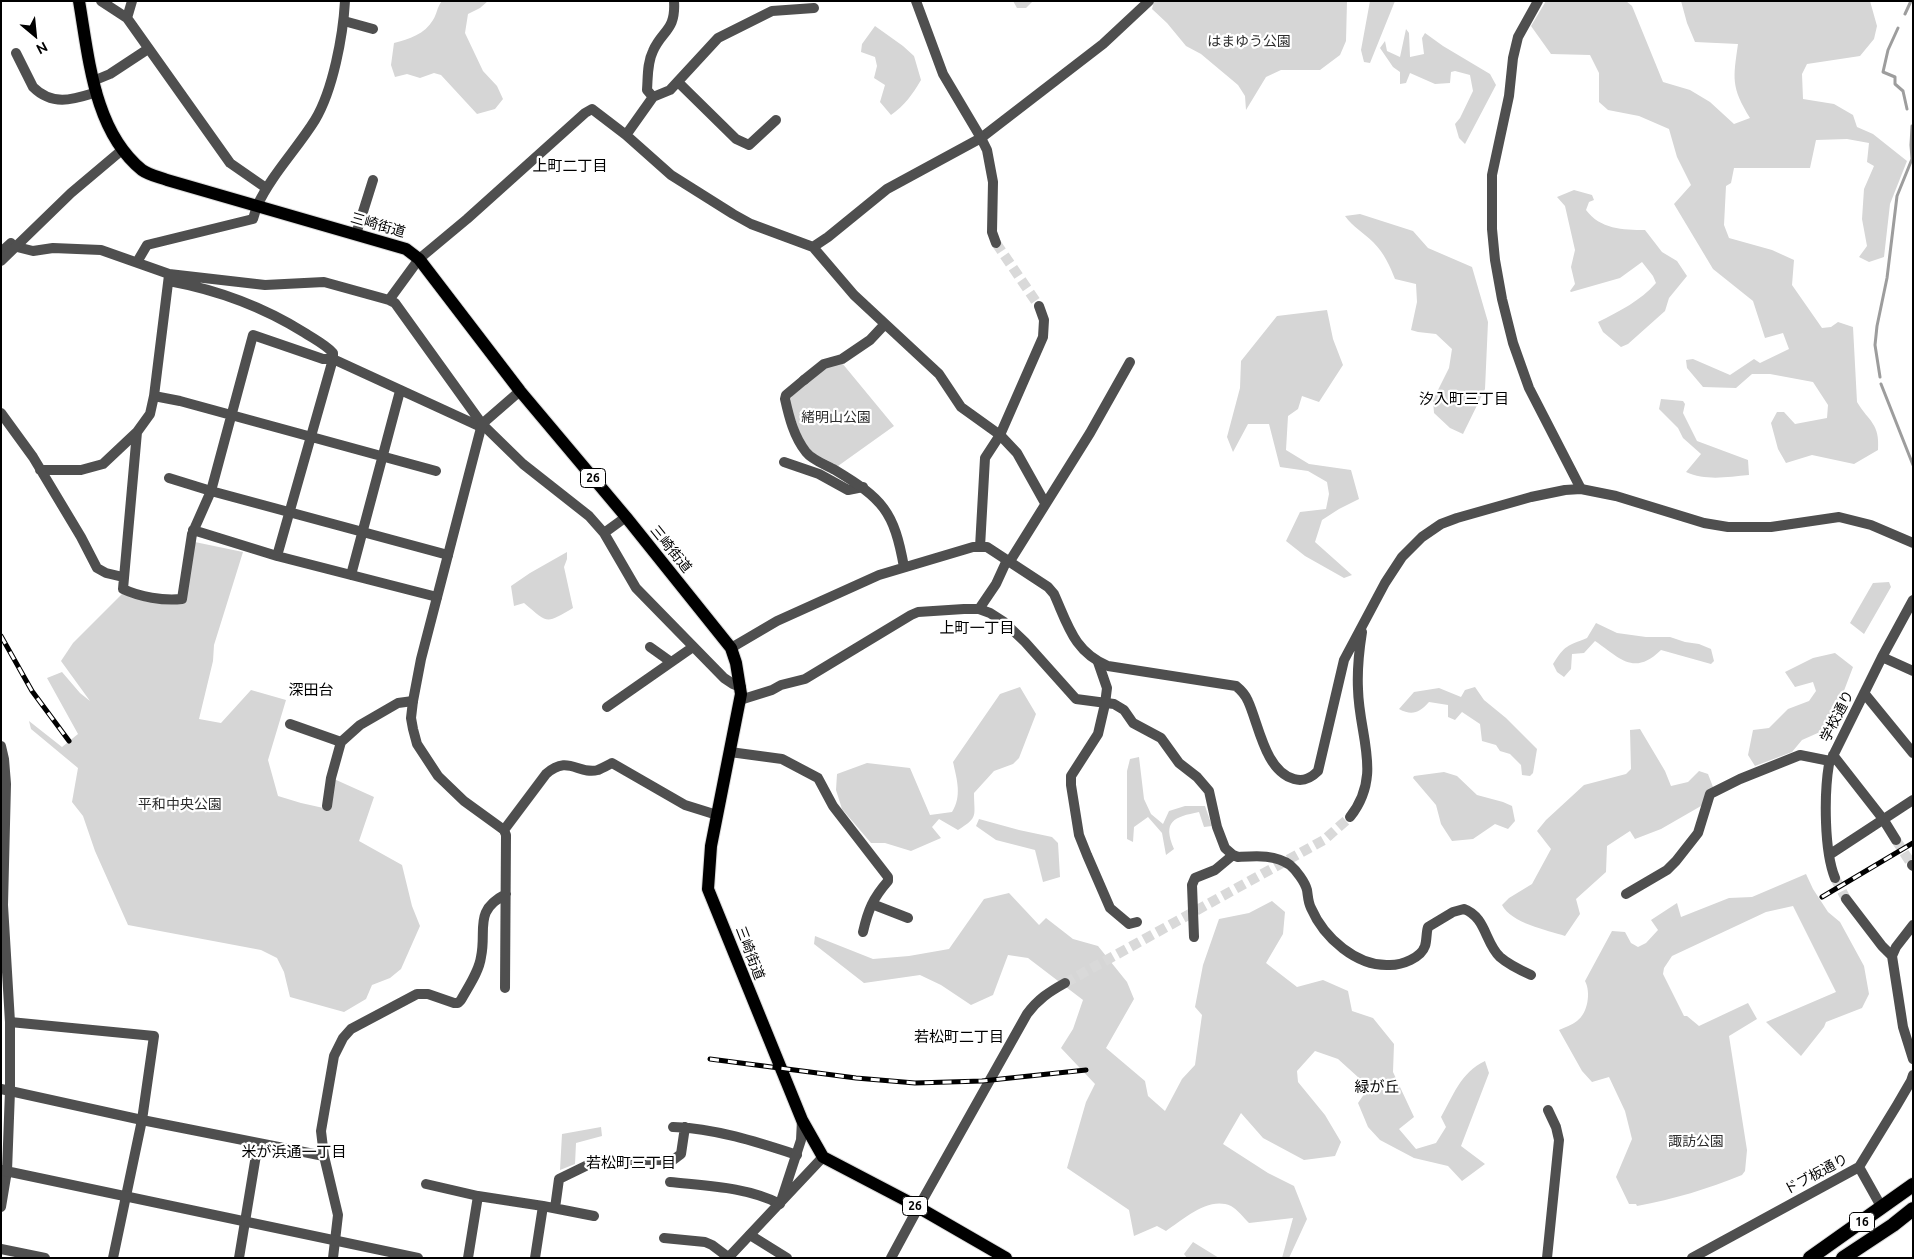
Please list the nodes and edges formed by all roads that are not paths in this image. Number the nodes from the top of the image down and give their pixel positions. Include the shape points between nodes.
1 (80, 1) edge
2 (101, 1) edge
3 (132, 1) edge
4 (345, 1) edge
5 (674, 1) edge
6 (916, 1) edge
7 (1149, 1) edge
8 (1538, 1) edge
9 (814, 8) dead end
10 (127, 18) junction
11 (344, 20) junction
12 (373, 29) dead end
13 (148, 49) junction
14 (16, 53) dead end
15 (678, 82) junction
16 (95, 87) junction
17 (653, 98) junction
18 (776, 120) dead end
19 (626, 135) junction
20 (981, 138) junction
21 (122, 150) junction
22 (373, 180) dead end
23 (266, 188) junction
24 (257, 206) junction
25 (356, 234) junction
26 (996, 243) tunnel mouth
27 (14, 245) junction
28 (813, 247) junction
29 (1, 252) edge
30 (419, 259) junction
31 (1, 261) edge
32 (137, 262) junction
33 (169, 277) junction
34 (390, 300) junction
35 (1039, 306) tunnel mouth
36 (885, 324) junction
37 (333, 359) junction
38 (1130, 362) dead end
39 (400, 391) junction
40 (520, 391) junction
41 (154, 396) junction
42 (1, 413) edge
43 (231, 416) junction
44 (482, 425) junction
45 (136, 432) junction
46 (1000, 435) junction
47 (311, 438) junction
48 (382, 457) junction
49 (784, 462) dead end
50 (40, 470) junction
51 (436, 471) dead end
52 (169, 478) dead end
53 (863, 488) junction
54 (1581, 490) junction
55 (212, 491) junction
56 (1045, 503) junction
57 (290, 511) junction
58 (626, 517) junction
59 (194, 530) junction
60 (362, 531) junction
61 (604, 533) junction
62 (1913, 543) edge
63 (980, 547) junction
64 (448, 554) junction
65 (277, 556) junction
66 (1009, 560) junction
67 (904, 567) junction
68 (350, 575) junction
69 (123, 577) junction
70 (437, 597) junction
71 (1913, 600) edge
72 (979, 609) junction
73 (1364, 622) junction
74 (650, 647) dead end
75 (693, 647) junction
76 (731, 648) junction
77 (1882, 657) junction
78 (671, 662) junction
79 (1098, 662) junction
80 (1913, 671) edge
81 (741, 687) junction
82 (1864, 693) junction
83 (740, 700) junction
84 (413, 701) junction
85 (1105, 704) junction
86 (607, 707) dead end
87 (290, 724) dead end
88 (341, 742) junction
89 (1, 746) edge
90 (730, 752) junction
91 (1913, 752) edge
92 (1831, 758) junction
93 (1913, 800) edge
94 (327, 806) dead end
95 (718, 815) junction
96 (1350, 817) tunnel mouth
97 (1883, 820) junction
98 (504, 830) junction
99 (1896, 840) tunnel mouth
100 (1233, 855) junction
101 (1829, 855) junction
102 (1835, 878) tunnel mouth
103 (506, 894) junction
104 (1626, 894) dead end
105 (1846, 899) tunnel mouth
106 (872, 904) junction
107 (2, 905) edge
108 (908, 918) dead end
109 (1137, 922) dead end
110 (1913, 925) edge
111 (864, 932) dead end
112 (1194, 937) dead end
113 (1892, 956) junction
114 (1531, 975) dead end
115 (1065, 983) tunnel mouth
116 (506, 988) dead end
117 (10, 1022) junction
118 (1913, 1059) edge
119 (1913, 1075) edge
120 (6, 1090) edge
121 (1548, 1110) dead end
122 (142, 1120) junction
123 (802, 1120) junction
124 (673, 1127) dead end
125 (685, 1127) junction
126 (258, 1143) junction
127 (797, 1155) junction
128 (324, 1156) junction
129 (823, 1157) junction
130 (1859, 1167) junction
131 (4, 1171) edge
132 (670, 1182) dead end
133 (426, 1184) dead end
134 (1913, 1185) edge
135 (125, 1196) junction
136 (478, 1196) junction
137 (780, 1204) junction
138 (543, 1206) junction
139 (1, 1207) edge
140 (555, 1208) junction
141 (918, 1208) junction
142 (1882, 1208) junction
143 (1913, 1209) edge
144 (594, 1216) dead end
145 (244, 1220) junction
146 (750, 1235) junction
147 (664, 1238) dead end
148 (335, 1240) junction
149 (1, 1249) edge
150 (45, 1258) edge
151 (113, 1258) edge
152 (239, 1258) edge
153 (333, 1258) edge
154 (418, 1258) edge
155 (468, 1258) edge
156 (535, 1258) edge
157 (728, 1258) edge
158 (787, 1258) edge
159 (890, 1258) edge
160 (1006, 1258) edge
161 (1547, 1258) edge
162 (1692, 1258) edge
163 (1810, 1258) edge
164 (1843, 1258) edge

1 - 16 main road, 三崎街道 / 26
2 - 10 street
3 - 10 street
4 - 11 street
5 - 17 street via 669,29 654,48 649,61 647,90
6 - 20 street via 943,74
7 - 20 street via 1103,44
8 - 54 street via 1518,37 1513,58 1509,96 1492,175 1492,229 1502,299 1513,343 1529,388
9 - 15 street via 772,11 718,38
10 - 13 street
11 - 12 street
11 - 23 street via 324,104 304,138
13 - 16 street
13 - 23 street via 230,163
14 - 16 street via 33,87 56,99 66,101
15 - 17 street
15 - 18 street via 736,139 749,145
16 - 21 main road, 三崎街道 / 26 via 108,126
17 - 19 street
19 - 28 street via 672,175 733,214
19 - 30 street via 592,109 585,113
20 - 26 street via 991,165 992,232
20 - 28 street via 870,200
21 - 24 main road, 三崎街道 / 26 via 144,171
21 - 27 street
22 - 25 street
23 - 24 street
24 - 25 main road, 三崎街道 / 26
24 - 32 street via 253,219 147,245
25 - 30 main road, 三崎街道 / 26 via 406,249
27 - 29 street
27 - 31 street
27 - 32 street via 33,251 54,248 101,250
28 - 36 street via 854,295
30 - 34 street
30 - 40 main road, 三崎街道 / 26
32 - 33 street
33 - 34 street via 265,285 324,282
33 - 37 street via 229,295 268,312 327,348
33 - 41 street
34 - 44 street
35 - 46 street via 1044,320 1043,337
36 - 46 street via 939,374 960,407
36 - 53 street via 870,340 842,359 824,364 784,399 792,427 806,453
37 - 39 street
37 - 43 street via 323,359 253,335
37 - 47 street
38 - 56 street
39 - 44 street
39 - 48 street
40 - 44 street
40 - 58 main road, 三崎街道 / 26
41 - 43 street
41 - 45 street via 150,414
42 - 50 street
43 - 47 street
43 - 55 street
44 - 61 street via 523,464 589,516
44 - 64 street
45 - 50 street via 103,464 81,470
45 - 69 street
46 - 56 street via 1017,453
46 - 63 street via 985,458
47 - 48 street
47 - 57 street
48 - 51 street
48 - 60 street
49 - 53 street via 819,474 848,490
50 - 69 street via 96,568 106,574
52 - 55 street
53 - 67 street via 890,516 900,542
54 - 62 street via 1616,496 1728,527 1771,527 1838,517 1871,525
54 - 73 street via 1530,497 1441,524 1402,557
55 - 57 street
55 - 59 street
56 - 66 street
57 - 60 street
57 - 65 street
58 - 61 street
58 - 76 main road, 三崎街道 / 26
59 - 65 street
59 - 69 street via 182,599 132,593 123,589
60 - 64 street
60 - 68 street
61 - 75 street via 636,588
63 - 66 street
63 - 67 street
64 - 70 street
65 - 68 street
66 - 72 street
66 - 79 street via 1048,587 1080,647
67 - 76 street via 777,621
68 - 70 street
70 - 84 street
71 - 77 street, 学校通り
72 - 83 street via 918,612 805,678
72 - 85 street via 1004,622 1026,642 1076,699
73 - 79 street via 1344,660 1318,771 1305,780 1290,778 1276,768 1247,699 1236,686
73 - 96 street via 1358,656 1358,690 1368,768 1366,786
74 - 78 street
75 - 78 street
75 - 81 street via 724,678
76 - 81 main road, 三崎街道 / 26
77 - 80 street
77 - 82 street, 学校通り
78 - 86 street
79 - 85 street via 1107,688
81 - 83 main road, 三崎街道 / 26
82 - 91 street
82 - 92 street, 学校通り
83 - 90 main road, 三崎街道 / 26
84 - 88 street via 398,703 360,725
84 - 98 street via 412,729 431,767 464,801
85 - 100 street via 1114,704 1124,710 1133,723 1161,738 1179,763 1209,791 1217,827 1225,848
85 - 109 street via 1098,734 1071,776 1073,802 1079,835 1110,908 1128,924
87 - 88 street
88 - 94 street
89 - 107 street via 6,784
90 - 95 main road, 三崎街道 / 26
90 - 106 street via 782,759 818,778 833,806 888,877
92 - 97 street
92 - 101 street, 学校通り via 1826,792
92 - 104 street via 1800,755 1710,794 1698,834 1676,861 1667,870
93 - 97 street
95 - 98 street via 685,805 612,763 597,770 572,765 554,767 546,774
95 - 123 main road, 三崎街道 / 26 via 710,846 708,889
97 - 99 street
97 - 101 street
98 - 103 street
100 - 112 street via 1215,870 1195,878 1192,885
100 - 114 street via 1276,858 1289,865 1304,884 1310,908 1317,920 1339,945 1365,962 1379,966 1397,965 1417,956 1425,945 1428,927 1464,909 1478,917 1500,957
101 - 102 street, 学校通り
103 - 116 street
103 - 128 street via 484,913 482,956 458,1003 417,994 351,1029 343,1038 334,1056 321,1131
105 - 113 street
106 - 108 street
106 - 111 street via 867,912
107 - 117 street
110 - 113 street
113 - 118 street
115 - 141 street via 1048,992 1027,1014
117 - 120 street
117 - 122 street via 154,1036
119 - 130 street, ドブ板通り
120 - 122 street
120 - 131 street
121 - 161 street via 1559,1140
122 - 126 street
122 - 135 street
123 - 127 street via 802,1140
123 - 129 main road, 三崎街道 / 26
124 - 125 street
125 - 127 street
125 - 140 street via 681,1154 673,1160 598,1160 558,1179
126 - 128 street
126 - 145 street
127 - 137 street
128 - 148 street via 338,1215
129 - 137 street
129 - 141 main road, 26
130 - 142 street
130 - 162 street, ドブ板通り
131 - 135 street
131 - 139 street
132 - 137 street via 740,1190
133 - 136 street
134 - 142 highway, 16
135 - 145 street
135 - 151 street
136 - 138 street
136 - 155 street
137 - 146 street
138 - 140 street
138 - 156 street
140 - 144 street
141 - 159 street
141 - 160 main road, 26
142 - 163 highway, 16
143 - 164 highway, 16
145 - 148 street
145 - 152 street
146 - 157 street
146 - 158 street
147 - 157 street via 705,1242
148 - 153 street
148 - 154 street
149 - 150 street

